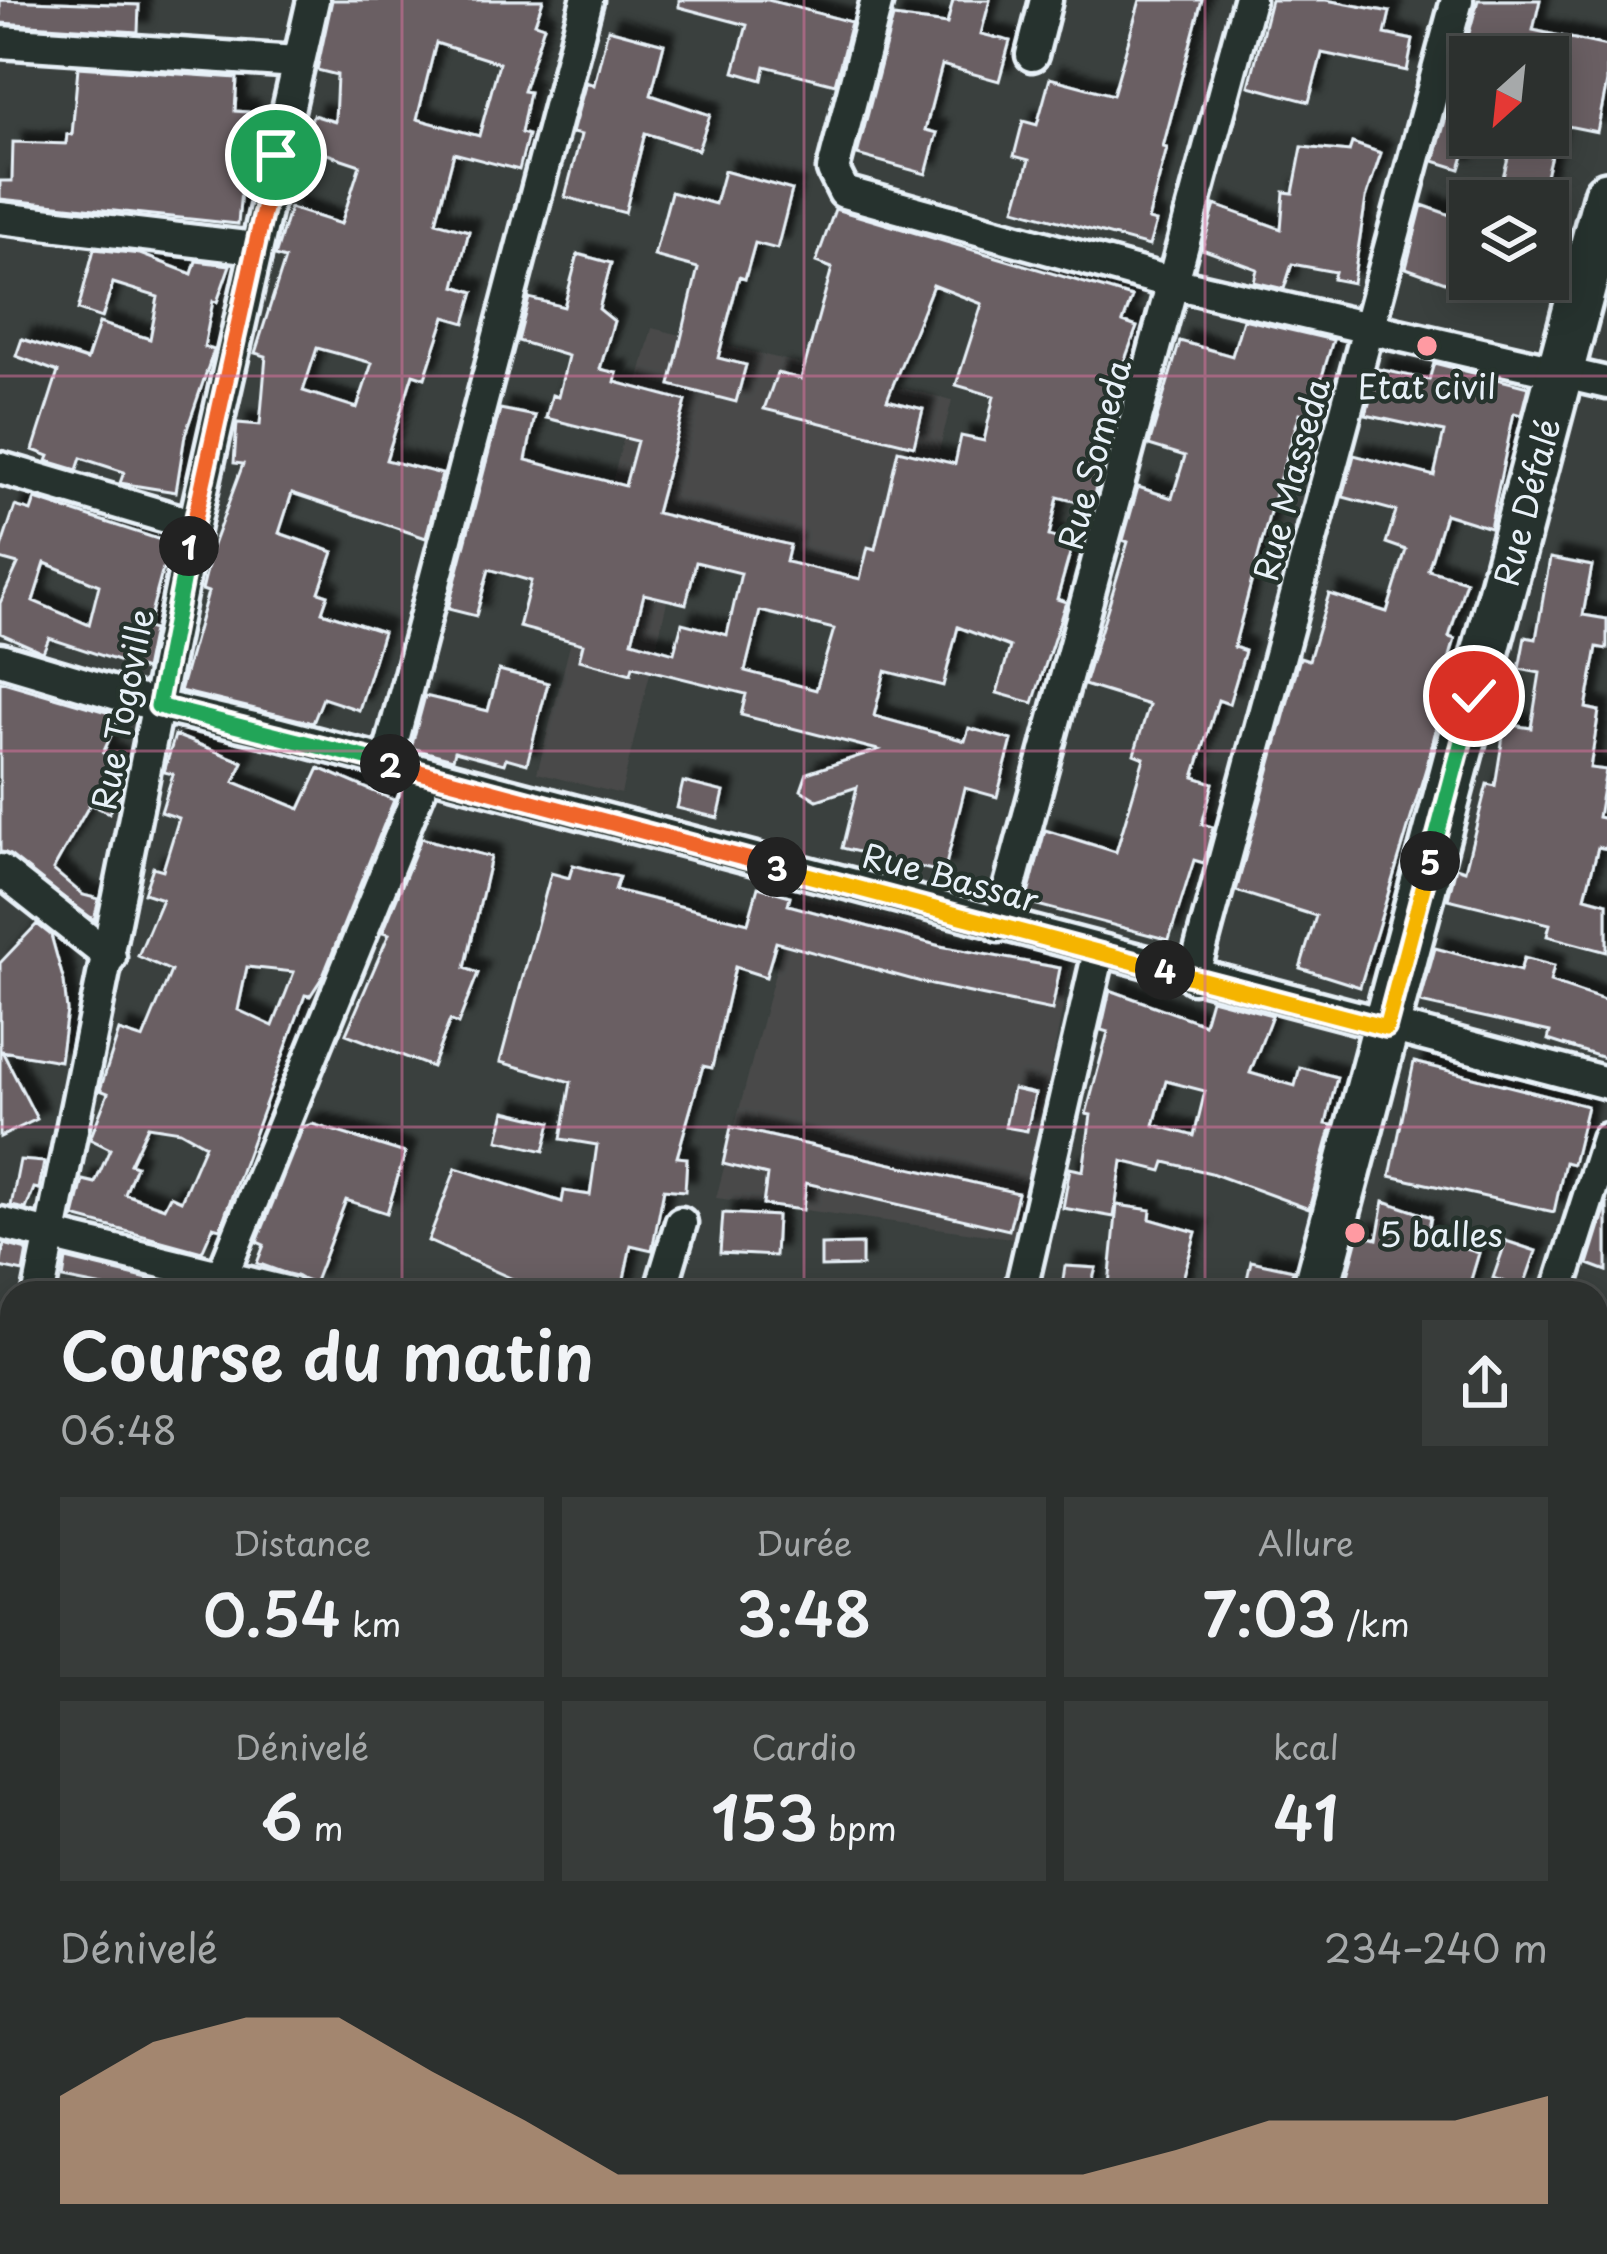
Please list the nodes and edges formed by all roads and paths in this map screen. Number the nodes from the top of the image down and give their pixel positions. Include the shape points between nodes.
1 (313, 0) edge
2 (587, 0) edge
3 (877, 0) edge
4 (1046, 0) edge
5 (1250, 0) edge
6 (1457, 0) edge
7 (0, 41) edge
8 (1032, 55) dead end
9 (297, 62) junction
10 (1607, 195) edge
11 (0, 218) edge
12 (255, 248) junction
13 (1177, 284) junction
14 (1368, 326) junction
15 (1560, 370) junction
16 (1607, 383) edge
17 (0, 469) edge
18 (194, 525) junction
19 (0, 658) edge
20 (158, 706) junction
21 (387, 763) junction
22 (426, 774) junction
23 (0, 870) edge
24 (999, 926) junction
25 (1099, 952) junction
26 (110, 957) junction
27 (1193, 977) junction
28 (1386, 1028) junction
29 (1607, 1083) edge
30 (1607, 1139) edge
31 (0, 1223) edge
32 (681, 1223) dead end
33 (50, 1237) junction
34 (41, 1281) edge
35 (211, 1281) edge
36 (219, 1281) edge
37 (664, 1281) edge
38 (1023, 1281) edge
39 (1319, 1281) edge
40 (1562, 1281) edge

1 - 9 street, Rue Togoville
2 - 21 street
3 - 13 street via 832,170 844,192
4 - 8 street
5 - 13 street, Rue Someda
6 - 14 street, Rue Masseda
7 - 9 street
9 - 12 street, Rue Togoville
10 - 15 street, Rue Défalé
11 - 12 street
12 - 18 street, Rue Togoville
13 - 14 street
13 - 24 street, Rue Someda
14 - 15 street
14 - 27 street, Rue Masseda
15 - 16 street
15 - 28 street, Rue Défalé
17 - 18 street
18 - 20 street, Rue Togoville
19 - 20 street, Rue Bassar
20 - 21 street, Rue Bassar
20 - 26 street, Rue Togoville
21 - 22 street, Rue Bassar
22 - 24 street, Rue Bassar
22 - 36 street
23 - 26 street
24 - 25 street, Rue Bassar
25 - 27 street, Rue Bassar
25 - 38 street
26 - 33 street, Rue Togoville
27 - 28 street, Rue Bassar
28 - 29 street, Rue Bassar
28 - 39 street, Rue Défalé
30 - 40 street
31 - 33 street
32 - 37 street
33 - 34 street, Rue Togoville
33 - 35 street

